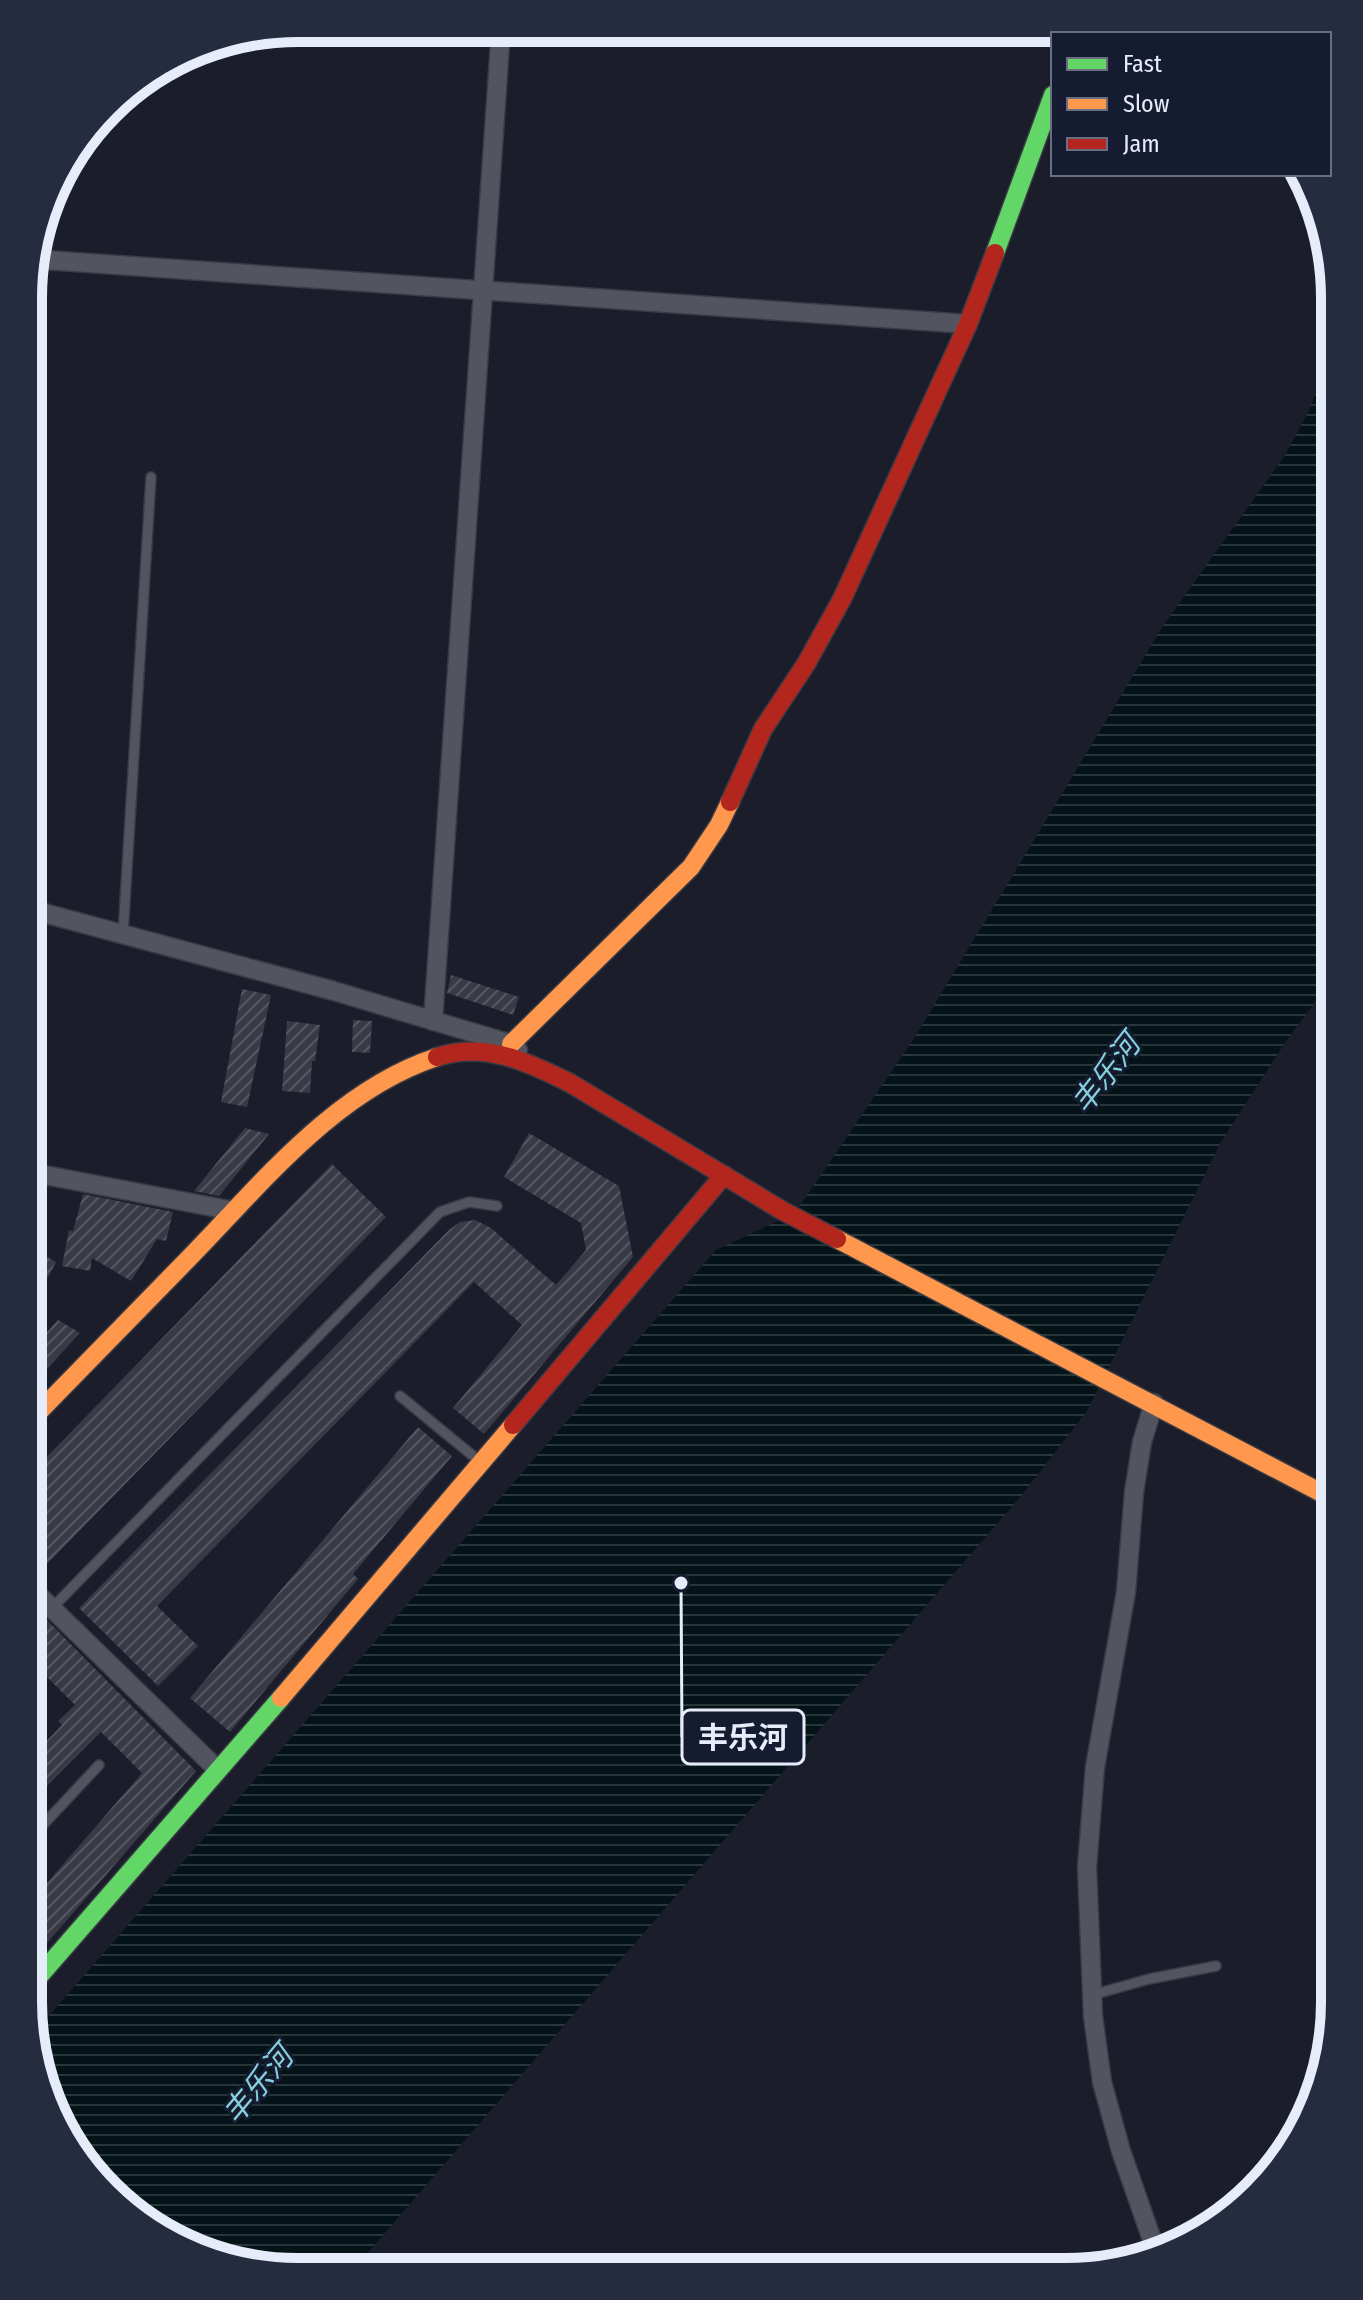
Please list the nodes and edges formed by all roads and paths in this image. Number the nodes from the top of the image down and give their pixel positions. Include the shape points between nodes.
1 (500, 43) edge
2 (1051, 100) edge
3 (45, 260) edge
4 (483, 291) junction
5 (968, 324) junction
6 (151, 477) dead end
7 (42, 912) edge
8 (123, 934) junction
9 (433, 1021) junction
10 (511, 1044) junction
11 (535, 1066) junction
12 (42, 1174) edge
13 (724, 1175) junction
14 (497, 1206) dead end
15 (234, 1211) junction
16 (400, 1396) dead end
17 (1154, 1403) junction
18 (42, 1409) edge
19 (481, 1463) junction
20 (1320, 1492) edge
21 (42, 1598) edge
22 (52, 1608) junction
23 (99, 1765) dead end
24 (218, 1770) junction
25 (42, 1826) edge
26 (1216, 1966) dead end
27 (42, 1973) edge
28 (1092, 1995) junction
29 (1153, 2242) edge

1 - 4 street
2 - 5 street
3 - 4 street
4 - 5 street
4 - 9 street
5 - 10 street via 842,599 763,729 719,825 691,867
6 - 8 lane
7 - 8 street
8 - 9 street
9 - 10 street
10 - 11 street
11 - 13 street
11 - 15 street via 471,1051 415,1065 339,1113
12 - 15 street
13 - 17 street via 783,1211
13 - 19 street
14 - 22 lane via 469,1202 440,1212
15 - 18 street
16 - 19 lane
17 - 20 street
17 - 28 street via 1142,1442 1126,1592 1095,1767 1087,1867
19 - 24 street
21 - 22 street
22 - 24 street
23 - 25 lane
24 - 27 street
26 - 28 lane
28 - 29 street via 1110,2116

